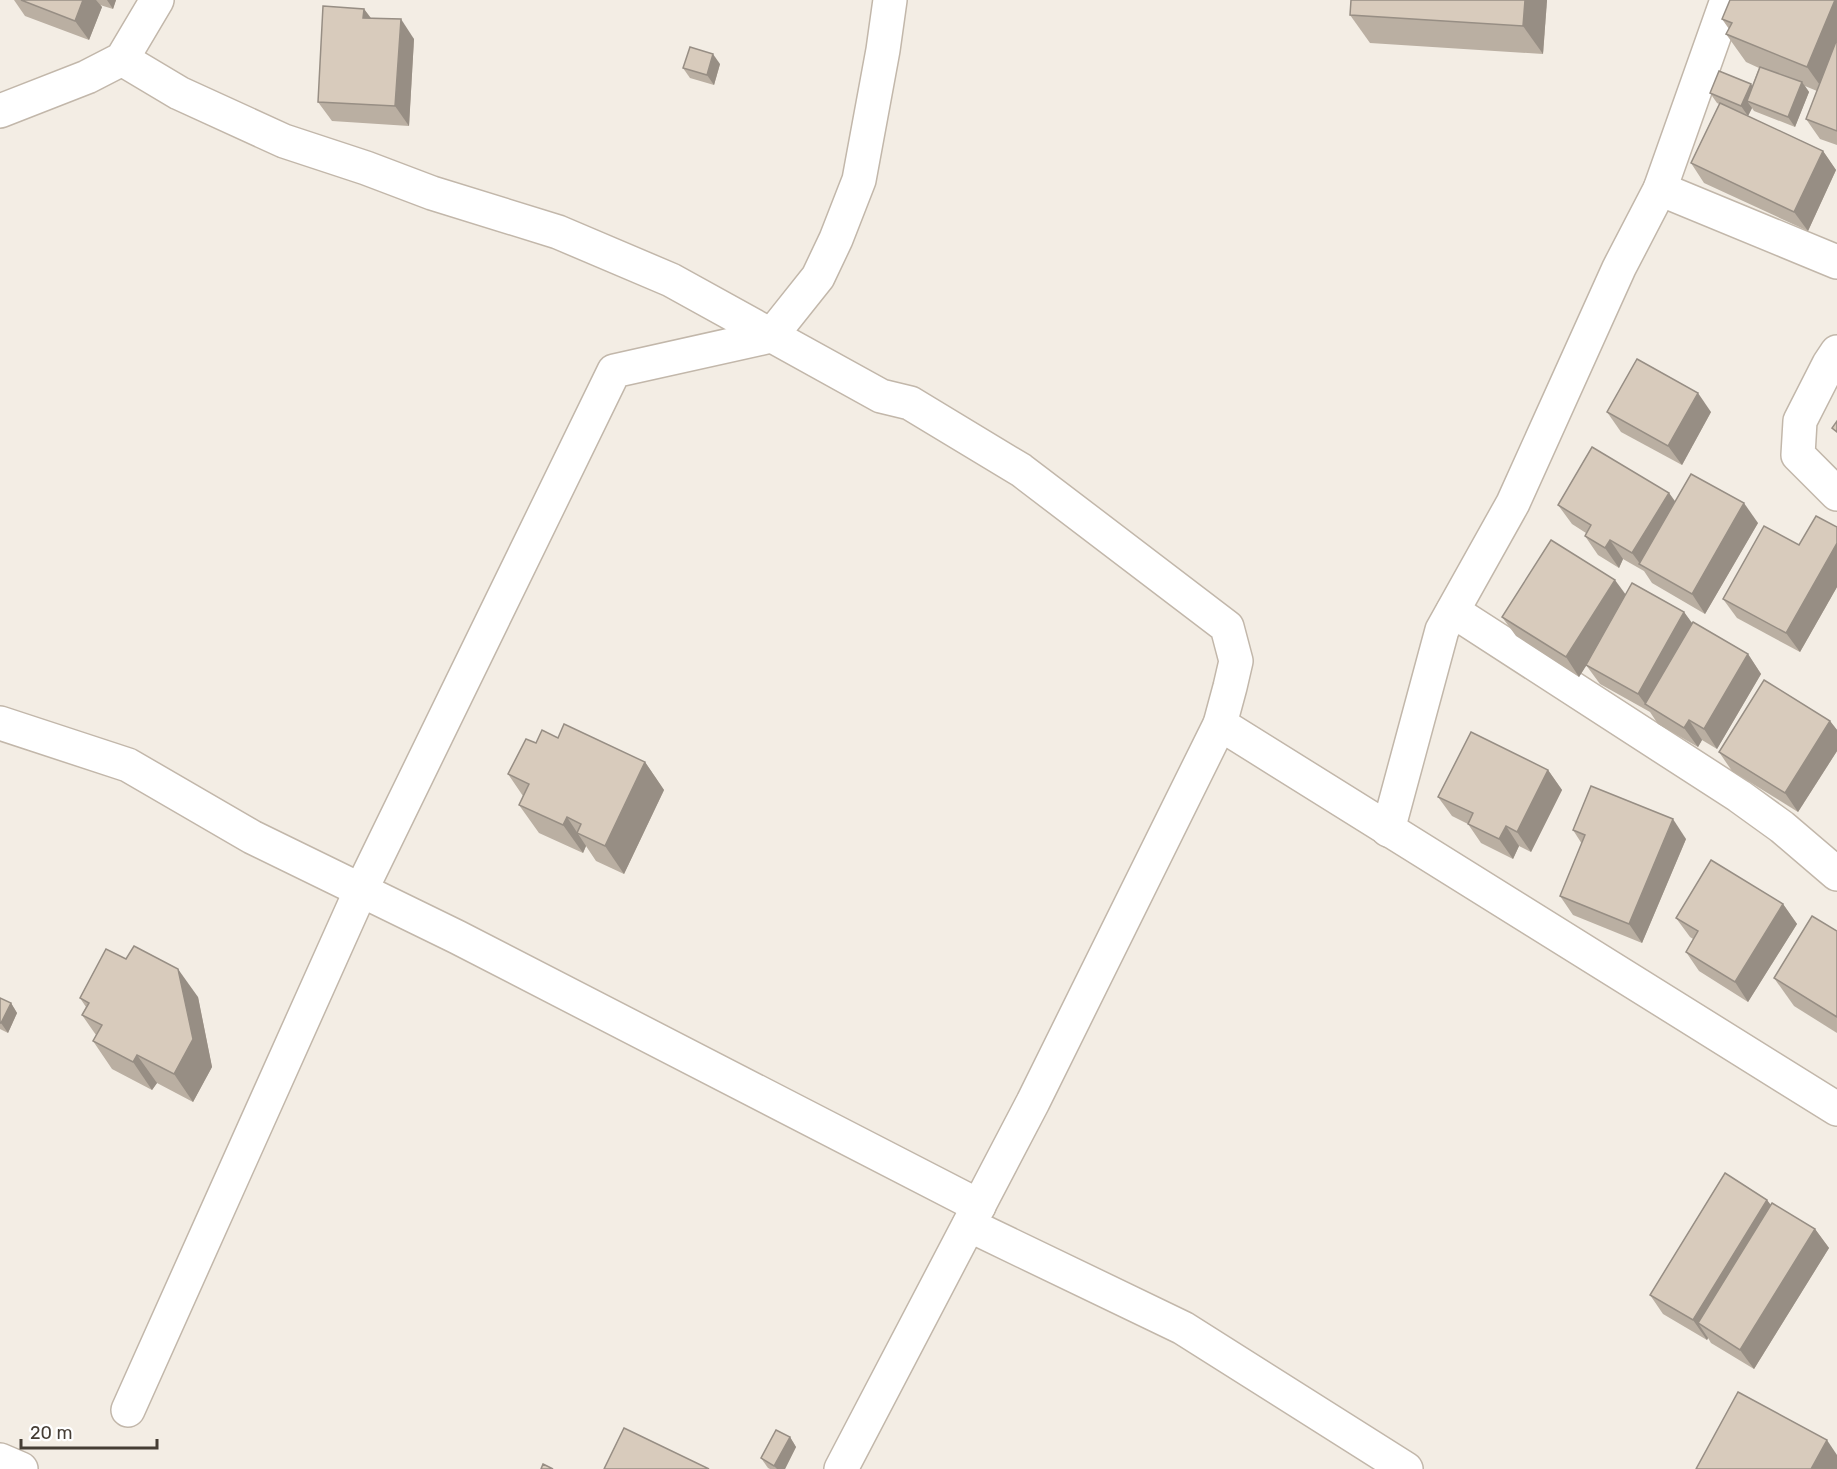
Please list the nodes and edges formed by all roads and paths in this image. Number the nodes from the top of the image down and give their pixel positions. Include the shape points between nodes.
1 (157, 0) edge
2 (890, 0) edge
3 (1727, 0) edge
4 (122, 59) junction
5 (0, 111) edge
6 (1660, 189) junction
7 (1837, 262) edge
8 (771, 336) junction
9 (1837, 352) edge
10 (1837, 494) edge
11 (1453, 612) junction
12 (0, 723) edge
13 (1220, 724) junction
14 (1388, 830) junction
15 (1837, 874) edge
16 (361, 890) junction
17 (1837, 1109) edge
18 (974, 1216) junction
19 (128, 1410) dead end
20 (0, 1460) edge
21 (21, 1469) edge
22 (841, 1469) edge
23 (1406, 1469) edge

1 - 4 street
2 - 8 street via 859,180 818,277
3 - 6 street
4 - 5 street
4 - 8 street via 179,93 284,141 558,232 670,280
6 - 7 street
6 - 11 street via 1619,268 1513,503
8 - 13 street via 881,396 910,403 1021,470 1227,627 1236,661
8 - 16 street via 614,371
9 - 10 street via 1800,420 1798,455
11 - 14 street via 1442,630
11 - 15 street via 1739,796
12 - 16 street via 128,765 252,837
13 - 14 street
13 - 18 street
14 - 17 street
16 - 18 street via 457,937
16 - 19 street
18 - 22 street
18 - 23 street via 1183,1328
20 - 21 street

